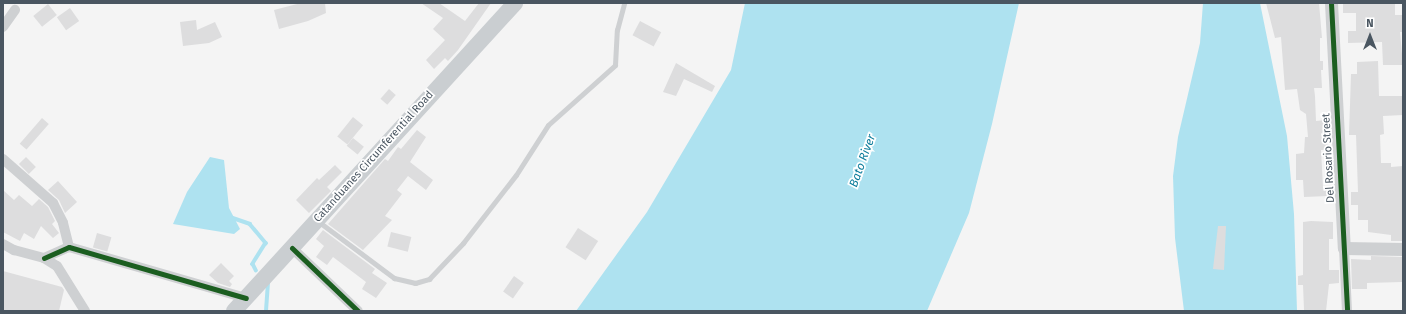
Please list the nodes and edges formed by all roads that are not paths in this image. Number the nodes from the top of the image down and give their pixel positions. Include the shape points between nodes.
1 (515, 3) edge
2 (624, 3) edge
3 (1331, 3) edge
4 (15, 10) dead end
5 (3, 27) edge
6 (3, 159) edge
7 (317, 221) junction
8 (3, 244) edge
9 (69, 247) junction
10 (292, 248) junction
11 (1344, 248) junction
12 (1403, 250) edge
13 (44, 258) junction
14 (246, 298) junction
15 (85, 311) edge
16 (234, 311) edge
17 (358, 311) edge
18 (1347, 311) edge

1 - 7 main road, Catanduanes Circumferential Road
2 - 7 lane via 617,30 615,65 548,125 516,175 463,243 429,279 415,283 394,278
3 - 11 street, Del Rosario Street
4 - 5 street
6 - 9 street via 53,203 63,224
7 - 10 main road, Catanduanes Circumferential Road
8 - 13 street via 14,250
9 - 13 street
9 - 14 street
10 - 14 main road, Catanduanes Circumferential Road
10 - 17 street
11 - 12 street
11 - 18 street, Del Rosario Street
13 - 15 street via 57,266
14 - 16 main road, Catanduanes Circumferential Road

